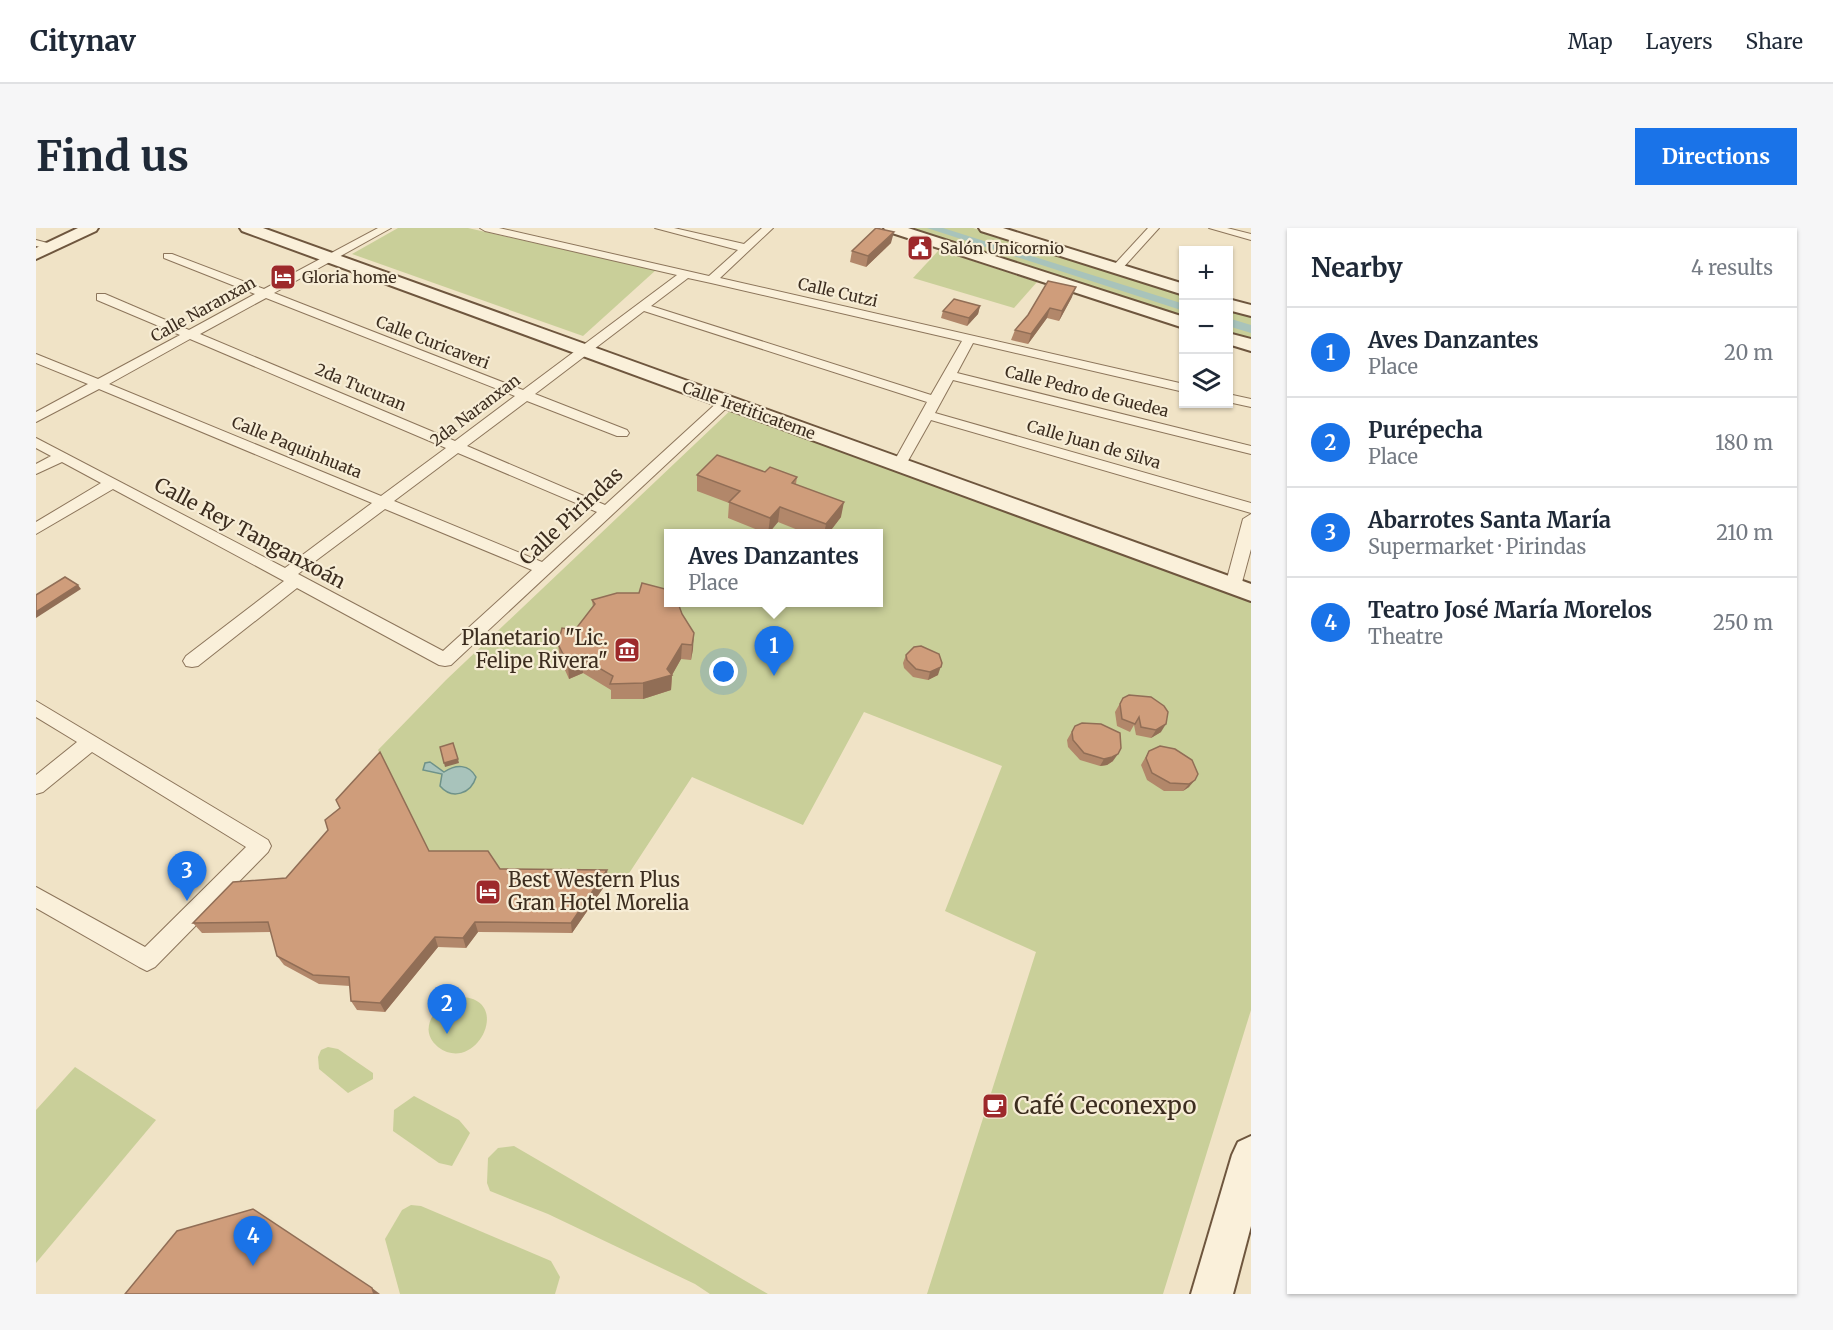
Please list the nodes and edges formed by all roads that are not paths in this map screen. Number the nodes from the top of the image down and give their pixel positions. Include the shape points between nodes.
1 (386, 228) edge
2 (485, 228) edge
3 (542, 228) edge
4 (660, 228) edge
5 (768, 228) edge
6 (892, 228) edge
7 (987, 228) edge
8 (1154, 228) edge
9 (1214, 228) edge
10 (80, 230) edge
11 (261, 230) edge
12 (1251, 237) edge
13 (527, 238) junction
14 (41, 248) edge
15 (746, 248) junction
16 (168, 256) dead end
17 (330, 258) junction
18 (1117, 268) junction
19 (686, 274) junction
20 (711, 280) junction
21 (1179, 288) edge
22 (265, 294) junction
23 (101, 297) dead end
24 (1233, 306) edge
25 (642, 307) junction
26 (1251, 311) edge
27 (1179, 321) edge
28 (190, 334) junction
29 (969, 339) junction
30 (1233, 340) edge
31 (1251, 345) edge
32 (584, 350) junction
33 (36, 358) edge
34 (949, 375) junction
35 (98, 384) junction
36 (1179, 387) edge
37 (525, 395) junction
38 (1233, 399) edge
39 (935, 400) junction
40 (726, 402) junction
41 (1251, 403) edge
42 (927, 415) junction
43 (36, 418) edge
44 (622, 433) dead end
45 (36, 442) edge
46 (456, 447) junction
47 (1251, 450) edge
48 (61, 456) junction
49 (898, 465) junction
50 (36, 470) edge
51 (112, 483) junction
52 (383, 502) junction
53 (1251, 508) edge
54 (607, 511) junction
55 (1251, 519) edge
56 (36, 530) edge
57 (544, 569) junction
58 (290, 578) junction
59 (1242, 590) edge
60 (445, 660) joint
61 (192, 661) dead end
62 (36, 708) edge
63 (91, 742) junction
64 (36, 786) edge
65 (36, 897) edge
66 (1251, 1155) edge
67 (1212, 1294) edge

1 - 17 street, Calle Naranxan
2 - 13 street, Calle Cutzi
3 - 13 street
4 - 15 street
5 - 15 street
6 - 27 street
7 - 18 street
8 - 18 street
9 - 12 street
10 - 14 street
11 - 17 street, Calle Iretiticateme
13 - 19 street, Calle Cutzi
15 - 20 street
16 - 22 street, Calle Curicaveri
17 - 22 street, Calle Naranxan
17 - 32 street, Calle Iretiticateme
18 - 21 street
19 - 20 street, Calle Cutzi
19 - 25 street, 2da Naranxan
20 - 29 street, Calle Cutzi
22 - 28 street, Calle Naranxan
22 - 37 street, Calle Curicaveri
23 - 28 street, 2da Tucuran
24 - 26 street
25 - 32 street, 2da Naranxan
25 - 39 street
28 - 35 street, Calle Naranxan
28 - 46 street, 2da Tucuran
29 - 34 street
29 - 36 street, Calle Cutzi
30 - 31 street
32 - 37 street, 2da Naranxan
32 - 40 street, Calle Iretiticateme
33 - 35 street, Calle Paquinhuata
34 - 39 street
34 - 47 street, Calle Pedro de Guedea
35 - 43 street, Calle Naranxan
35 - 52 street, Calle Paquinhuata
37 - 44 street, Calle Curicaveri
37 - 46 street, 2da Naranxan
38 - 41 street
39 - 42 street
40 - 49 street, Calle Iretiticateme
40 - 54 street, Calle Pirindas
42 - 49 street
42 - 53 street, Calle Juan de Silva
45 - 48 street, Calle Rey Tanganxoán
46 - 52 street, 2da Naranxan
46 - 54 street, 2da Tucuran
48 - 50 street
48 - 51 street, Calle Rey Tanganxoán
49 - 59 street, Calle Iretiticateme
51 - 56 street
51 - 58 street, Calle Rey Tanganxoán
52 - 57 street, Calle Paquinhuata
52 - 58 street, 2da Naranxan
54 - 57 street, Calle Pirindas
55 - 59 street
57 - 60 street, Calle Pirindas
58 - 60 street, Calle Rey Tanganxoán
58 - 61 street, 2da Naranxan
62 - 63 street
63 - 64 street
63 - 65 street via 261,846 147,960
66 - 67 street

